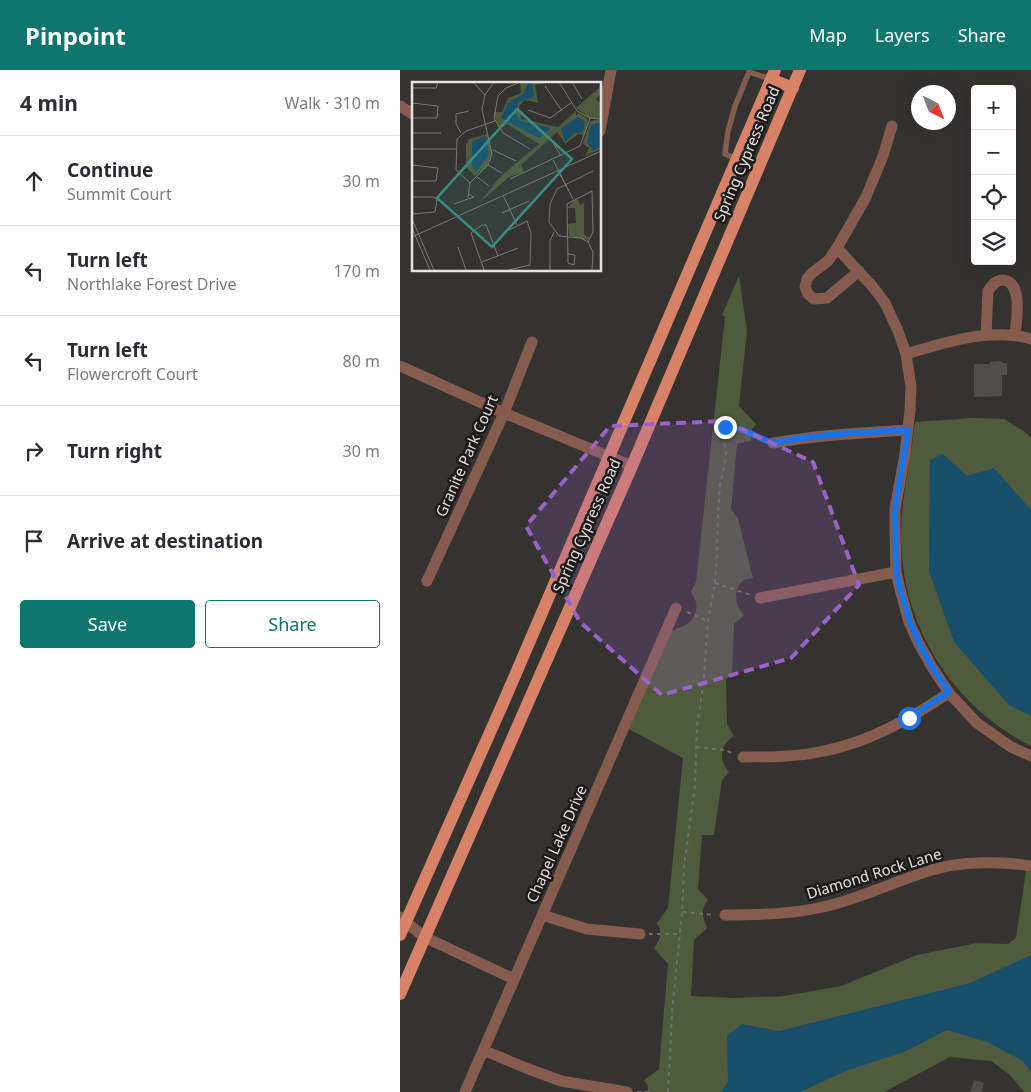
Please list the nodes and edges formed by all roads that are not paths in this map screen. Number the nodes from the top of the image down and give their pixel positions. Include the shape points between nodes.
1 (611, 70) edge
2 (800, 70) edge
3 (773, 74) edge
4 (793, 88) junction
5 (400, 106) edge
6 (412, 114) edge
7 (601, 125) edge
8 (892, 126) dead end
9 (736, 160) junction
10 (837, 248) junction
11 (859, 271) junction
12 (986, 334) junction
13 (1015, 336) junction
14 (1031, 339) edge
15 (532, 342) dead end
16 (906, 354) junction
17 (400, 366) edge
18 (504, 413) junction
19 (908, 430) junction
20 (772, 443) road end
21 (608, 456) junction
22 (632, 466) junction
23 (896, 572) junction
24 (427, 581) dead end
25 (760, 598) road end
26 (676, 608) road end
27 (949, 692) junction
28 (504, 700) junction
29 (525, 709) junction
30 (1031, 756) edge
31 (743, 757) road end
32 (1031, 866) edge
33 (542, 915) junction
34 (725, 916) road end
35 (403, 920) edge
36 (640, 934) road end
37 (400, 935) edge
38 (424, 937) junction
39 (514, 979) junction
40 (400, 994) edge
41 (483, 1050) junction
42 (465, 1092) edge
43 (628, 1092) edge

1 - 7 street
2 - 4 main road, Spring Cypress Road
3 - 4 main road
3 - 9 main road, Spring Cypress Road
3 - 9 lane via 749,72 728,131 725,154
4 - 22 main road, Spring Cypress Road
5 - 6 street
8 - 10 street via 866,197
9 - 21 main road, Spring Cypress Road
10 - 11 street
10 - 11 street via 828,261 807,279 805,287 808,294 814,299 827,298
11 - 16 street via 885,303
12 - 13 street
12 - 13 street via 988,291 997,281 1005,280 1012,284 1017,296
12 - 16 street
13 - 14 street
15 - 18 street, Granite Park Court
16 - 19 street via 911,387
17 - 18 street
18 - 21 street
18 - 24 street, Granite Park Court
19 - 20 street via 848,433
19 - 23 street via 895,509
21 - 22 street
21 - 28 main road, Spring Cypress Road
22 - 29 main road, Spring Cypress Road
23 - 25 street
23 - 27 street via 913,629
26 - 33 street, Chapel Lake Drive
27 - 30 street via 977,724
27 - 31 street via 909,718 866,739 824,751 780,757
28 - 29 main road
28 - 35 main road, Spring Cypress Road
29 - 38 main road, Spring Cypress Road
32 - 34 street, Diamond Rock Lane via 988,863 934,869 830,905 793,912
33 - 36 street via 587,929
33 - 39 street, Chapel Lake Drive
35 - 37 main road, Spring Cypress Road
35 - 38 street
37 - 38 street
38 - 39 street
38 - 40 main road, Spring Cypress Road
39 - 41 street, Chapel Lake Drive
41 - 42 street, Chapel Lake Drive
41 - 43 street via 561,1081

